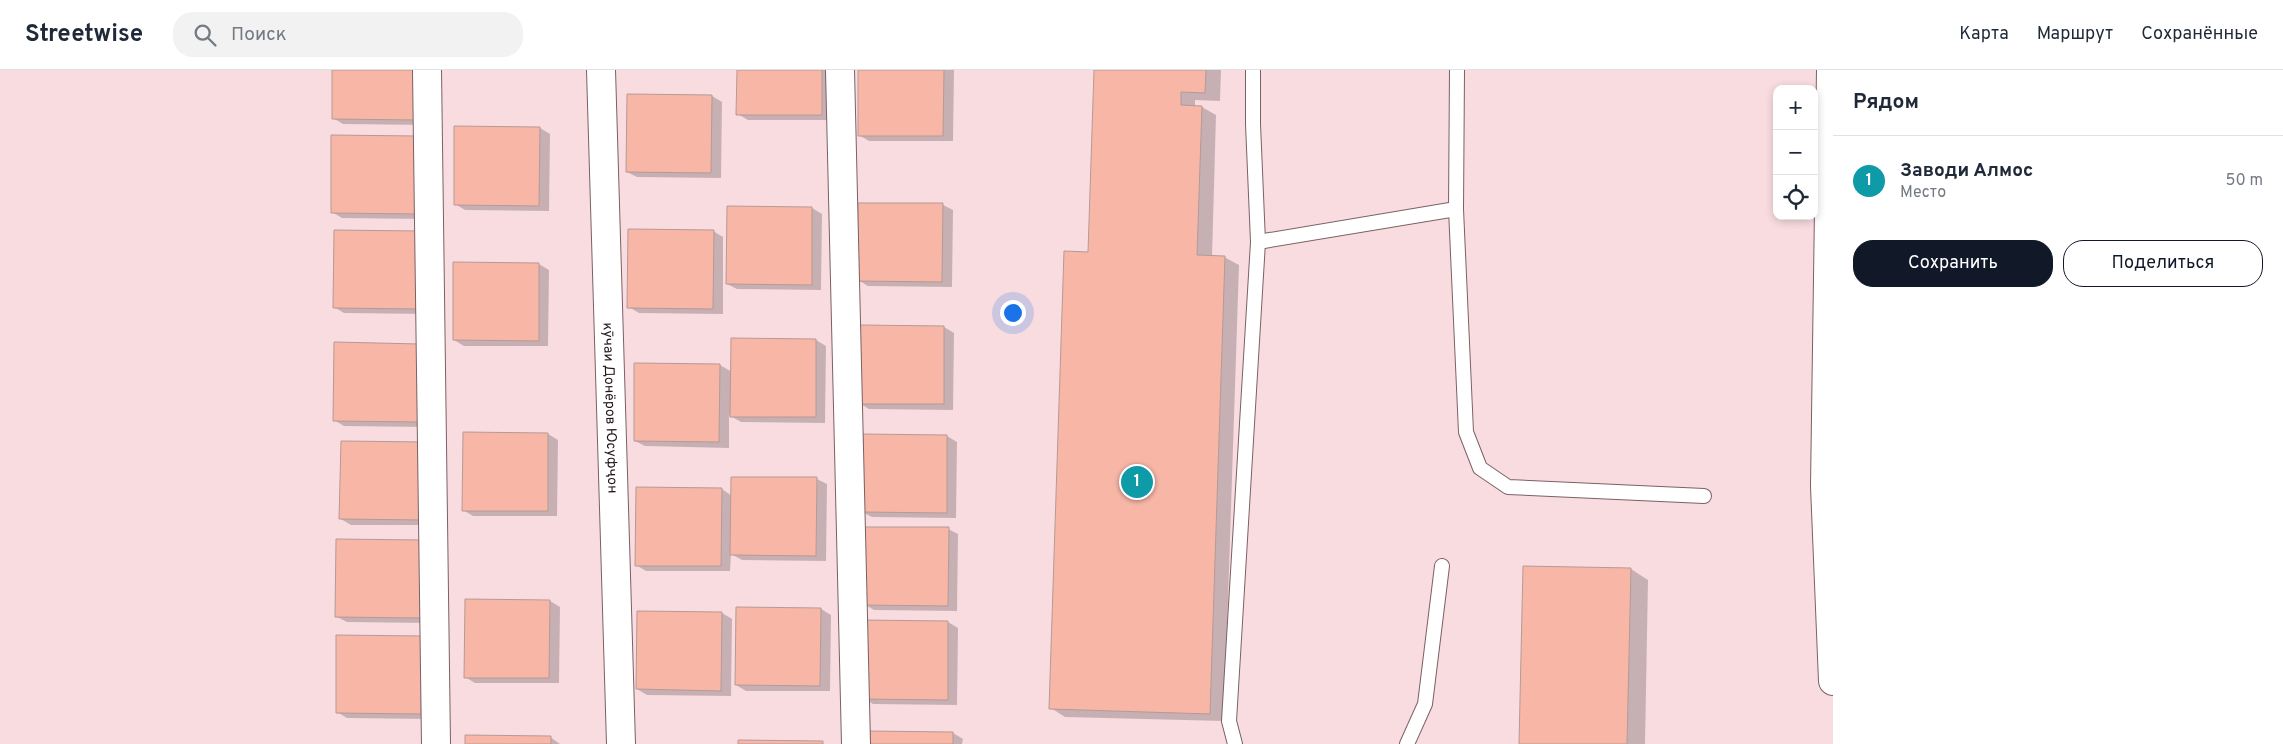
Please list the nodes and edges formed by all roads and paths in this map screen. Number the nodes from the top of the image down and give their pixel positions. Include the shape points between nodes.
1 (427, 70) edge
2 (601, 70) edge
3 (840, 70) edge
4 (1253, 70) edge
5 (1457, 70) edge
6 (1831, 70) edge
7 (1456, 209) junction
8 (1258, 242) junction
9 (1704, 496) dead end
10 (1442, 566) dead end
11 (1833, 682) edge
12 (436, 744) edge
13 (621, 744) edge
14 (856, 744) edge
15 (1235, 744) edge
16 (1408, 744) edge

1 - 12 street
2 - 13 street, кӯчаи Донёров Юсуфҷон
3 - 14 street
4 - 8 lane
5 - 7 lane
6 - 11 street via 1825,486
7 - 8 lane
7 - 9 lane via 1466,432 1480,468 1508,487
8 - 15 lane via 1229,721
10 - 16 lane via 1425,704

